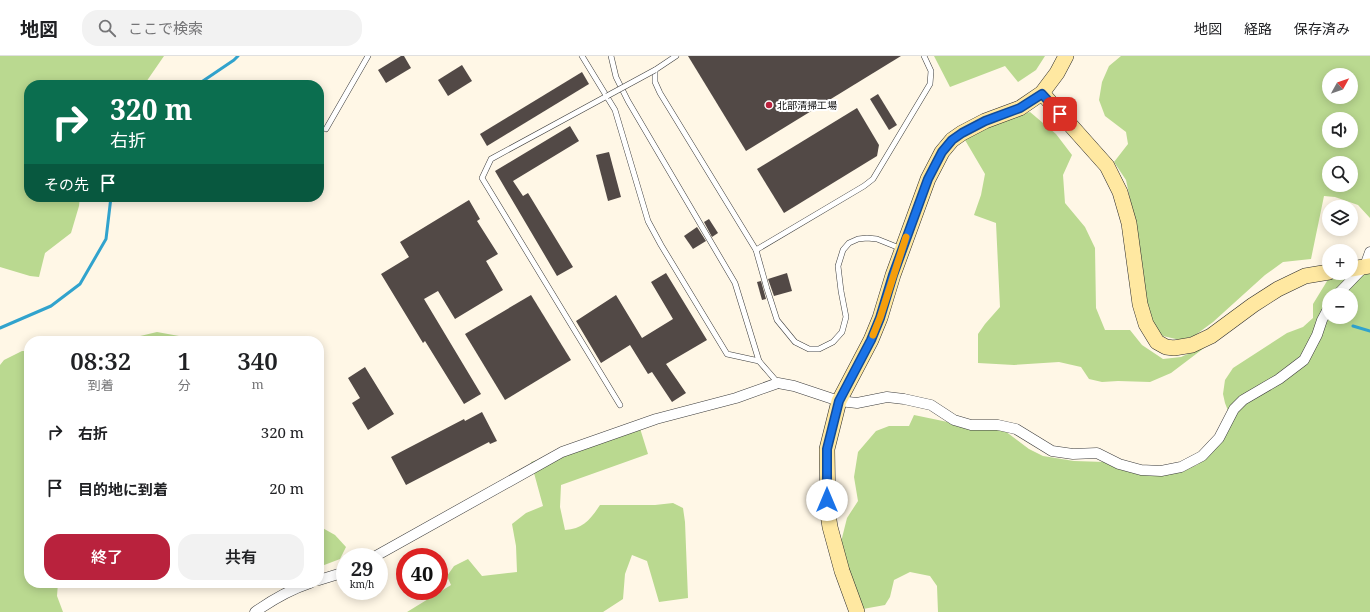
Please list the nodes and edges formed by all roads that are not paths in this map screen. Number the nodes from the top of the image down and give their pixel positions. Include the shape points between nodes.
1 (368, 56) edge
2 (582, 56) edge
3 (611, 56) edge
4 (676, 56) edge
5 (924, 56) edge
6 (1066, 56) edge
7 (655, 70) junction
8 (1042, 94) junction
9 (607, 96) junction
10 (326, 129) dead end
11 (756, 250) junction
12 (902, 250) junction
13 (1370, 252) edge
14 (1362, 267) edge
15 (1322, 273) edge
16 (1343, 288) edge
17 (1322, 320) edge
18 (759, 361) junction
19 (778, 383) junction
20 (839, 401) junction
21 (620, 405) dead end
22 (388, 549) edge
23 (336, 575) edge
24 (324, 578) edge
25 (296, 588) edge
26 (255, 612) edge
27 (857, 612) edge

1 - 10 lane
2 - 9 lane
3 - 18 lane via 616,77 628,101 735,283
4 - 7 lane
5 - 11 lane via 930,71 930,84 872,179
6 - 8 street via 1057,74
7 - 9 lane, bridge
7 - 11 lane via 660,93
8 - 12 street via 1020,108 980,124 952,140 942,152 928,179
8 - 15 street via 1107,166 1120,192 1129,223 1140,304 1146,324 1157,342 1174,348 1192,345 1211,336 1278,289 1305,276
9 - 18 lane via 615,110 648,221 661,245 727,354
9 - 21 lane via 491,159 482,178
11 - 12 lane via 778,320 794,342 819,349 839,338 845,326 846,317 838,266 843,250 849,243 867,238 877,239
12 - 20 street via 871,340
13 - 14 street
14 - 16 street
17 - 20 street via 1304,360 1279,379 1243,400 1234,409 1219,438 1202,456 1181,467 1161,471 1141,470 1119,464 1097,453 1073,454 1052,451 1016,429 998,425 971,425 954,420 931,405 904,399 887,397 857,403
18 - 19 lane
19 - 20 street
19 - 22 street via 736,398 656,419 562,452
20 - 27 street via 827,449 828,514 842,571
23 - 24 street
25 - 26 street via 274,598

